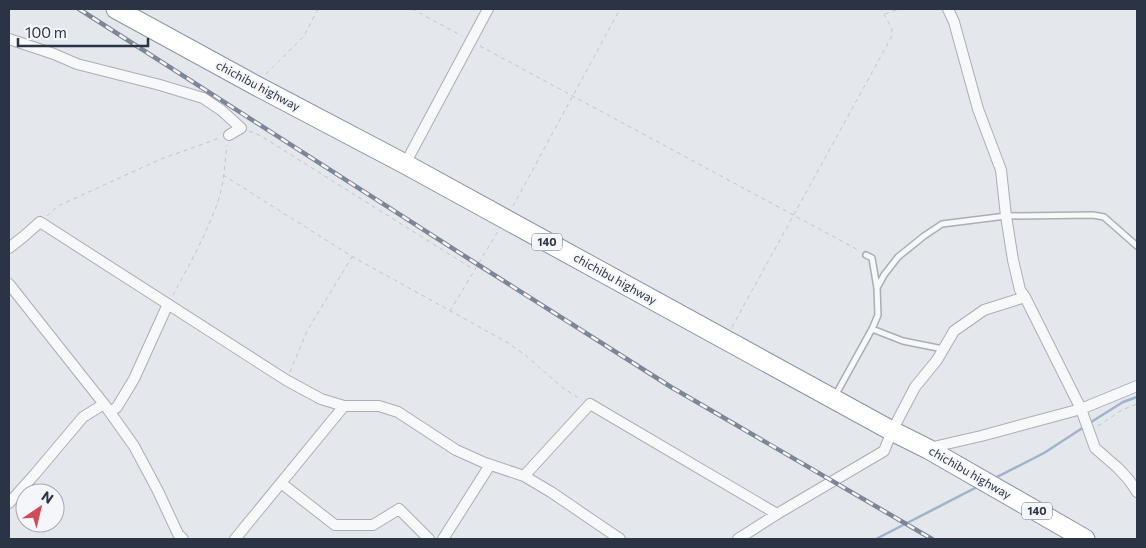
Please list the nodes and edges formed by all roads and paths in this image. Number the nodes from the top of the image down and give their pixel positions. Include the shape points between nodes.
1 (116, 9) edge
2 (318, 9) edge
3 (412, 9) edge
4 (488, 9) edge
5 (620, 9) edge
6 (882, 9) edge
7 (899, 9) edge
8 (951, 10) edge
9 (884, 14) junction
10 (9, 39) edge
11 (471, 41) junction
12 (255, 85) junction
13 (572, 96) junction
14 (240, 128) junction
15 (229, 135) junction
16 (405, 164) junction
17 (223, 175) junction
18 (793, 215) junction
19 (1006, 216) junction
20 (506, 219) junction
21 (40, 222) junction
22 (1137, 246) edge
23 (9, 248) edge
24 (866, 255) joint
25 (353, 257) junction
26 (474, 270) junction
27 (9, 284) edge
28 (877, 288) junction
29 (1025, 297) junction
30 (168, 304) junction
31 (450, 311) junction
32 (872, 329) junction
33 (726, 339) junction
34 (943, 350) junction
35 (286, 380) junction
36 (1137, 386) edge
37 (834, 399) junction
38 (590, 404) junction
39 (1137, 404) edge
40 (344, 406) junction
41 (107, 408) junction
42 (1081, 409) junction
43 (1088, 427) junction
44 (892, 431) junction
45 (928, 449) junction
46 (490, 465) junction
47 (524, 476) junction
48 (281, 483) junction
49 (1137, 492) edge
50 (9, 503) edge
51 (777, 514) junction
52 (183, 539) edge
53 (235, 539) edge
54 (429, 539) edge
55 (443, 539) edge
56 (620, 539) edge
57 (738, 539) edge
58 (1085, 539) edge

1 - 12 highway, chichibu highway / 140
2 - 12 path via 304,36
3 - 11 path
4 - 11 street
5 - 13 path
6 - 9 path
7 - 9 path
8 - 19 street via 978,109 1001,170
9 - 18 path via 892,29 891,38
10 - 14 street via 77,64 203,98
11 - 13 path
11 - 16 street
12 - 16 highway, chichibu highway / 140
13 - 18 path
13 - 20 path
14 - 15 street
14 - 26 path via 261,136
15 - 17 path
15 - 21 path via 161,159 58,206
16 - 20 highway, chichibu highway / 140
17 - 25 path
17 - 30 path via 212,217
18 - 24 path
18 - 33 path
19 - 22 lane via 1104,216
19 - 28 lane via 942,224 898,257
19 - 29 street via 1018,282
20 - 26 path
20 - 33 highway, chichibu highway / 140
21 - 23 street
21 - 30 street
24 - 28 lane via 872,258
25 - 31 path
25 - 35 path via 306,331
26 - 31 path
27 - 41 street
28 - 32 lane via 878,315
29 - 34 street via 984,310 954,331
29 - 42 street
30 - 35 street
30 - 41 street via 134,379 117,407
31 - 38 path via 510,344 563,388
32 - 34 lane via 903,341
32 - 37 lane
33 - 37 highway, chichibu highway / 140
34 - 44 street via 915,387
35 - 40 street via 321,399
36 - 42 street
37 - 44 highway, chichibu highway / 140
38 - 47 street
38 - 51 street
39 - 43 path
40 - 46 street via 379,406 398,412 456,450
40 - 48 street
41 - 50 street via 83,417
41 - 52 street via 134,446
42 - 43 street
42 - 45 street
43 - 49 street via 1095,448 1118,468
44 - 45 highway, chichibu highway / 140
44 - 51 street via 884,451
45 - 58 highway, chichibu highway / 140
46 - 47 street
46 - 55 street
47 - 56 street
48 - 53 street
48 - 54 street via 335,525 373,526 399,509
51 - 57 street

